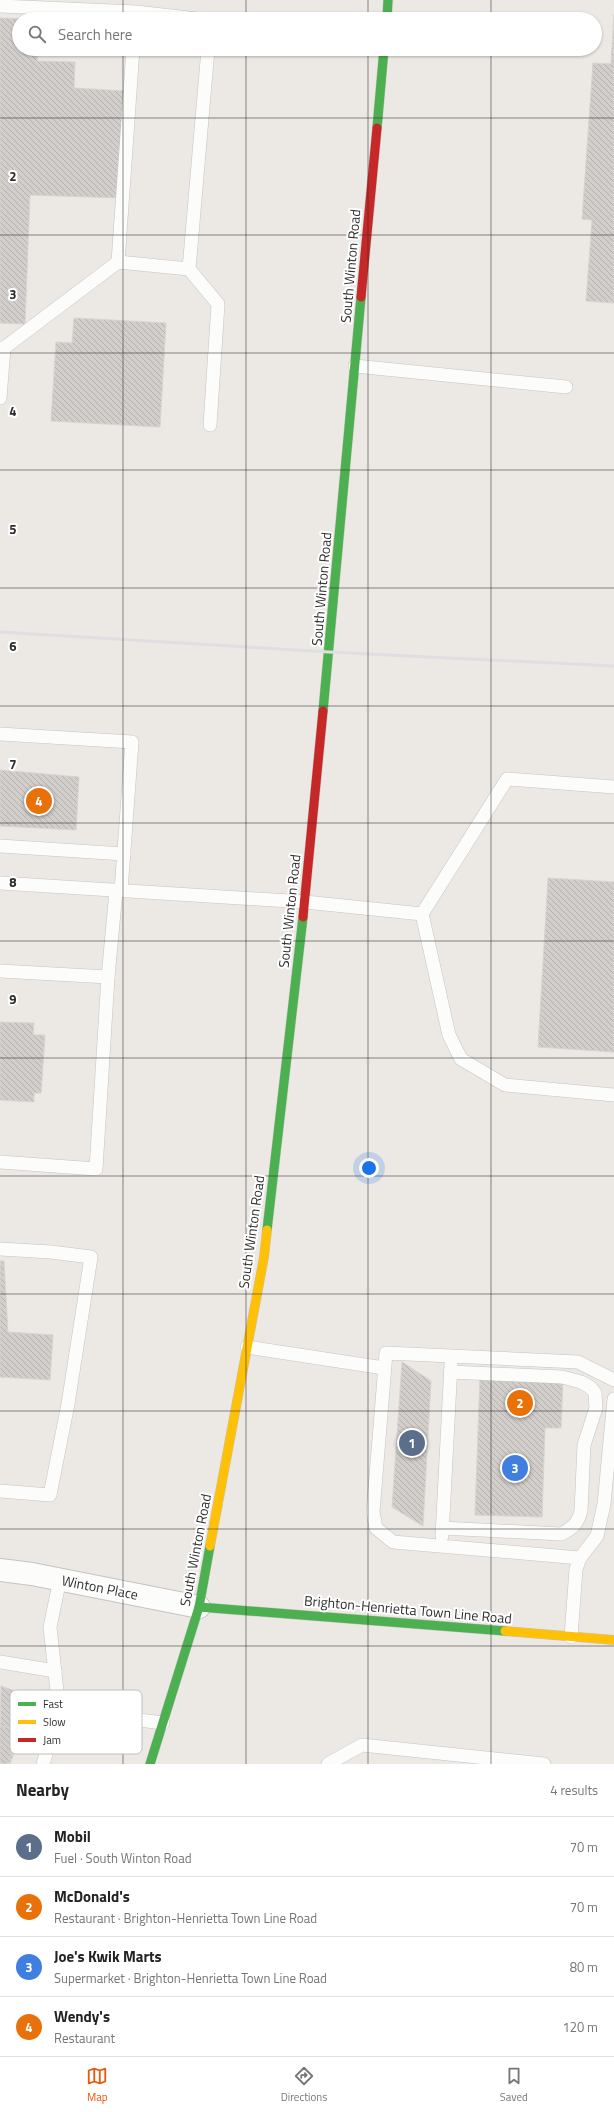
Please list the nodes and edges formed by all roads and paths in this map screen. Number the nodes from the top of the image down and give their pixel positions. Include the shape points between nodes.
1 (388, 0) edge
2 (0, 6) edge
3 (136, 10) edge
4 (150, 12) edge
5 (387, 12) edge
6 (133, 56) edge
7 (207, 56) edge
8 (383, 56) edge
9 (118, 262) junction
10 (189, 269) junction
11 (2, 348) edge
12 (355, 366) junction
13 (566, 387) dead end
14 (0, 398) edge
15 (210, 425) dead end
16 (0, 734) edge
17 (614, 787) edge
18 (0, 846) edge
19 (124, 854) junction
20 (0, 883) edge
21 (118, 891) junction
22 (305, 902) junction
23 (422, 914) junction
24 (0, 971) edge
25 (108, 977) junction
26 (614, 1095) edge
27 (0, 1162) edge
28 (0, 1249) edge
29 (247, 1347) junction
30 (452, 1356) junction
31 (384, 1368) junction
32 (451, 1372) junction
33 (614, 1380) edge
34 (614, 1399) edge
35 (0, 1491) edge
36 (442, 1528) junction
37 (441, 1546) junction
38 (580, 1558) junction
39 (0, 1570) edge
40 (60, 1579) junction
41 (199, 1607) junction
42 (571, 1637) junction
43 (614, 1640) edge
44 (0, 1662) edge
45 (55, 1671) junction
46 (57, 1690) edge
47 (142, 1721) edge
48 (163, 1724) junction
49 (46, 1754) edge
50 (43, 1764) edge
51 (150, 1764) edge
52 (328, 1764) edge
53 (544, 1764) edge

1 - 5 main road
2 - 3 lane
3 - 4 lane
6 - 9 lane
7 - 10 lane
8 - 12 main road, South Winton Road
9 - 10 lane
9 - 11 lane
10 - 15 lane via 218,304
11 - 14 lane
12 - 13 lane
12 - 22 main road, South Winton Road
16 - 19 lane via 132,742
17 - 23 lane via 507,779
18 - 19 lane
19 - 21 lane
20 - 21 lane
21 - 22 lane
21 - 25 lane
22 - 23 lane
22 - 29 main road, South Winton Road via 264,1257
23 - 26 lane via 449,1034 461,1059 505,1085
24 - 25 lane
25 - 27 lane via 96,1169
28 - 35 lane via 91,1257 68,1404 50,1495
29 - 31 lane
29 - 41 main road, South Winton Road
30 - 31 lane via 386,1353
30 - 32 lane
30 - 33 lane via 578,1362
31 - 37 lane via 373,1512 376,1528 393,1542
32 - 36 lane
32 - 36 lane via 562,1377 590,1387 595,1393 596,1408 584,1445 582,1511 579,1521 571,1529 561,1534
34 - 38 lane via 600,1523 597,1536
36 - 37 lane
37 - 38 lane
38 - 42 lane via 576,1569
39 - 40 street, Winton Place
40 - 41 street, Winton Place
40 - 45 lane via 50,1627
41 - 42 main road, Brighton-Henrietta Town Line Road
41 - 48 main road, South Winton Road
42 - 43 main road, Brighton-Henrietta Town Line Road
44 - 45 lane
45 - 46 lane
47 - 48 lane
48 - 51 main road, South Winton Road
49 - 50 lane
52 - 53 lane via 362,1745

